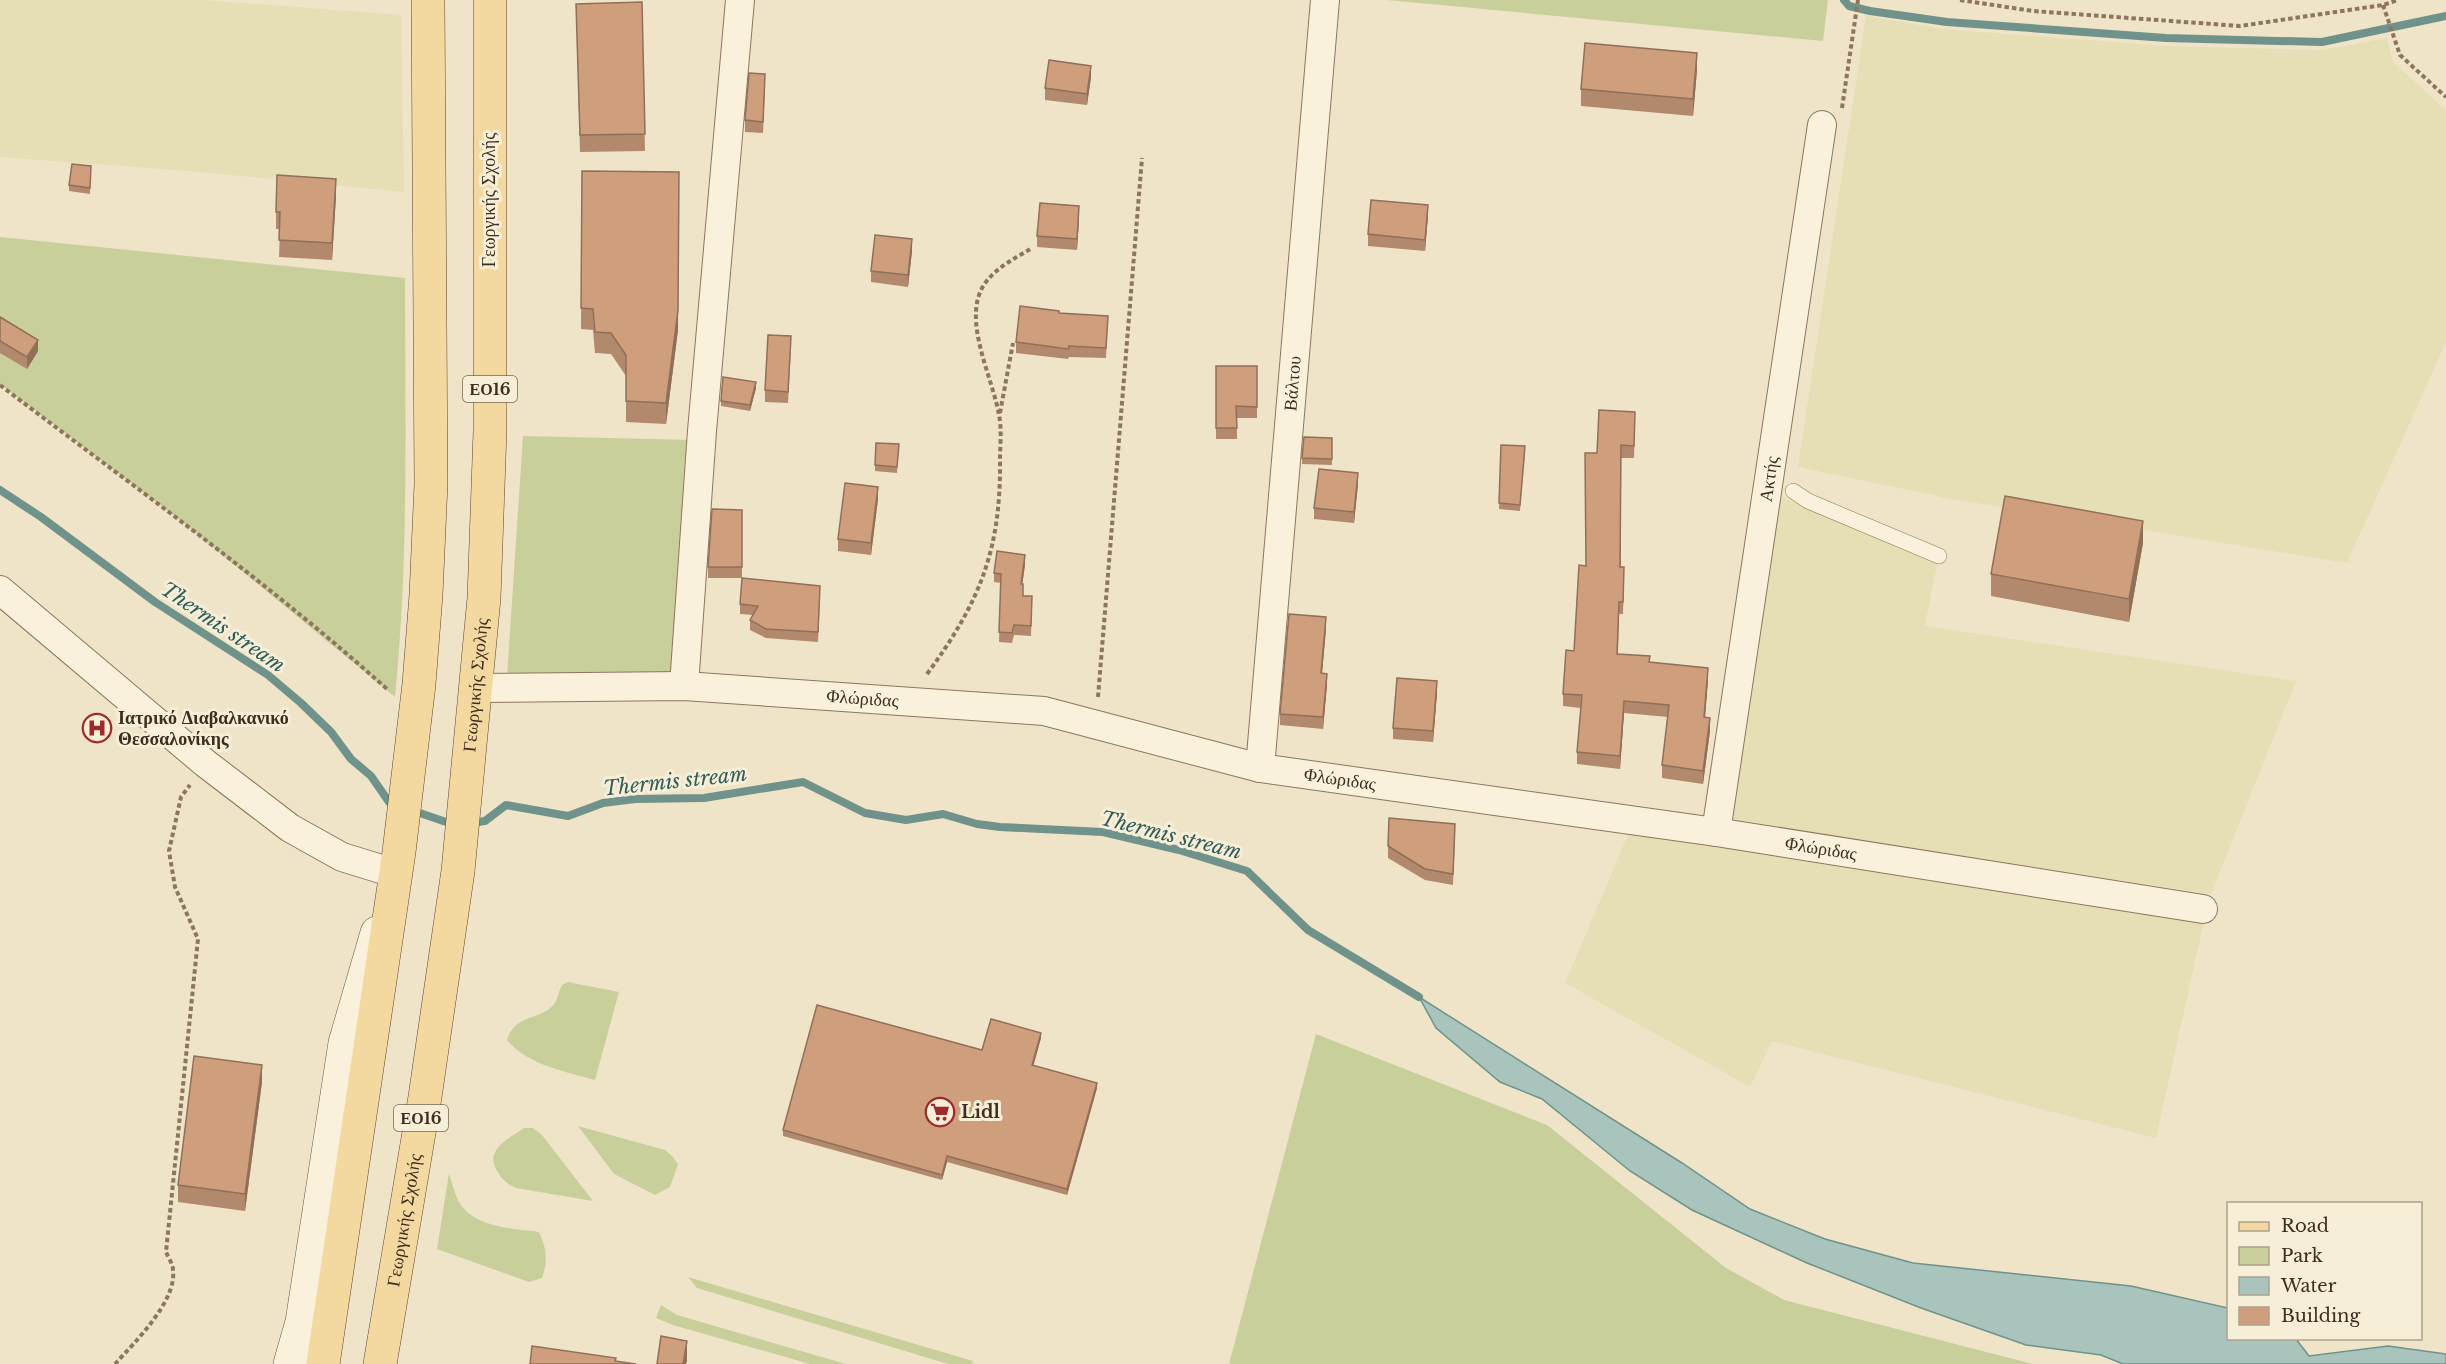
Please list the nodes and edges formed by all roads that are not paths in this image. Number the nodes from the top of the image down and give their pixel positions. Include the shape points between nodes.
1 (428, 0) edge
2 (490, 0) edge
3 (740, 0) edge
4 (1326, 0) edge
5 (1822, 125) dead end
6 (1793, 491) dead end
7 (1940, 556) dead end
8 (0, 590) edge
9 (684, 686) junction
10 (476, 687) junction
11 (1260, 768) junction
12 (1716, 832) junction
13 (397, 863) junction
14 (2203, 909) dead end
15 (399, 1246) junction
16 (290, 1364) edge
17 (323, 1364) edge
18 (380, 1364) edge
19 (402, 1364) edge

1 - 13 main road via 431,484 426,595
2 - 10 main road, Γεωργικής Σχολής / ΕΟ16 via 489,483
3 - 9 street
4 - 11 street, Βάλτου
5 - 12 street, Ακτής
6 - 7 lane via 1808,501
8 - 13 street via 205,763 290,828 342,857
9 - 10 street, Φλώριδας
9 - 11 street, Φλώριδας via 1044,711
10 - 15 main road, Γεωργικής Σχολής / ΕΟ16 via 458,871
11 - 12 street, Φλώριδας
12 - 14 street, Φλώριδας
13 - 16 street via 345,1043 302,1322
13 - 17 main road
15 - 18 main road, Γεωργικής Σχολής / ΕΟ16
15 - 19 main road via 404,1295

